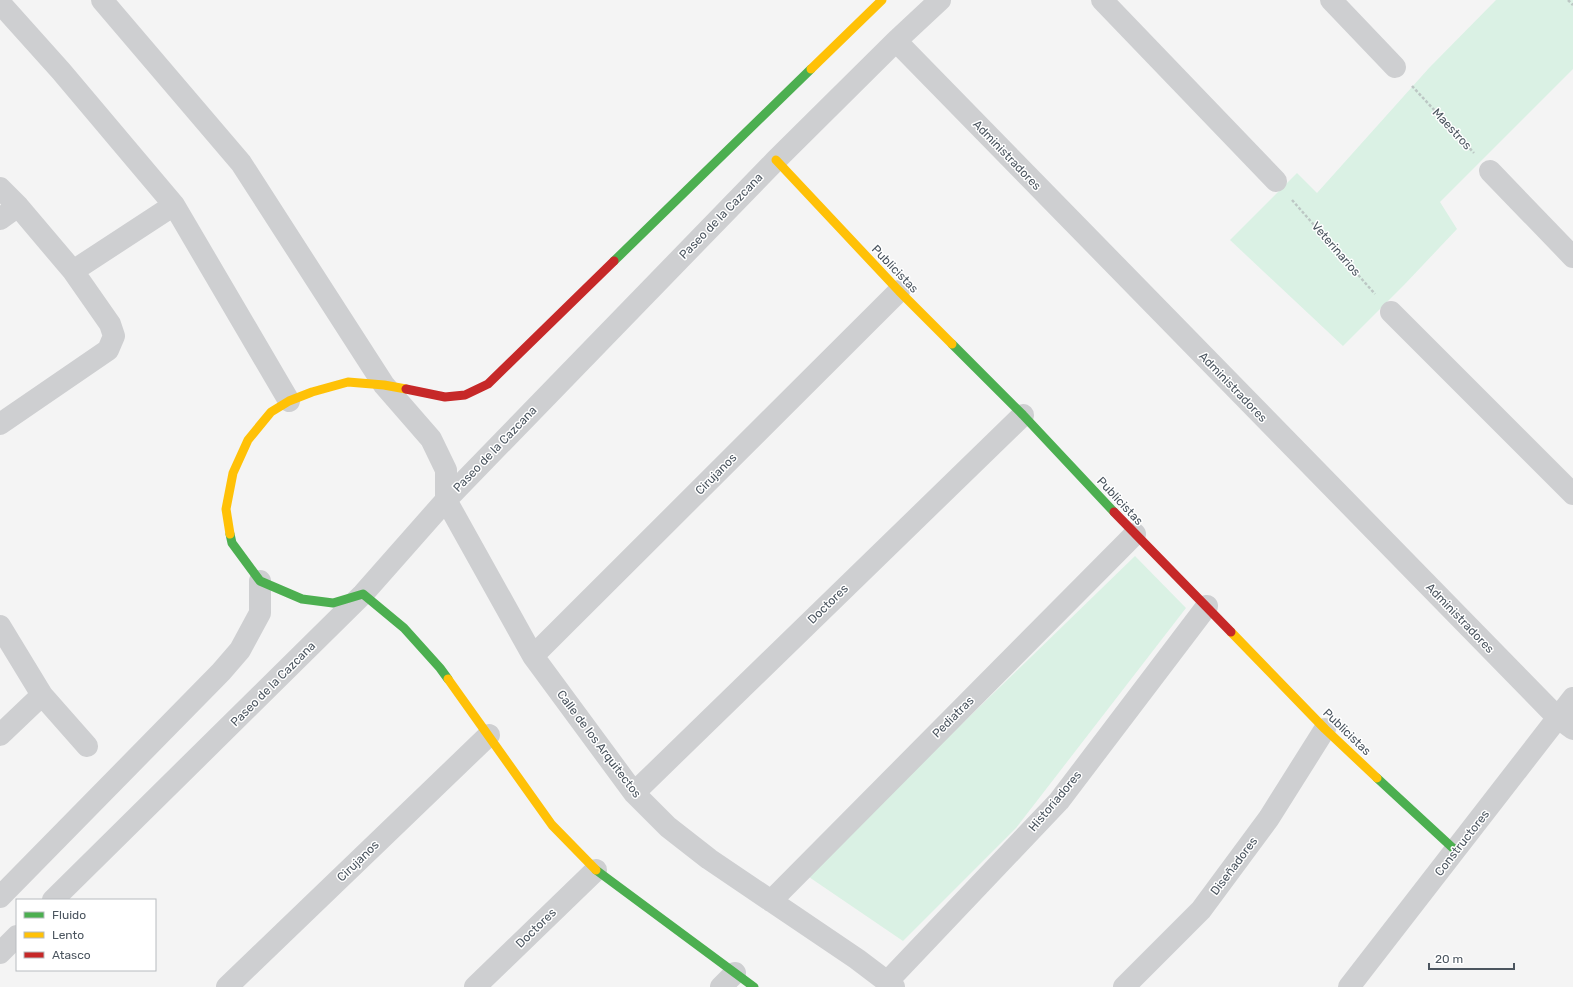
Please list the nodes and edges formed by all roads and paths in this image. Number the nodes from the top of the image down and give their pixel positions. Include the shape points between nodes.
1 (102, 0) edge
2 (882, 0) edge
3 (940, 0) edge
4 (1102, 0) edge
5 (1331, 0) edge
6 (1568, 0) edge
7 (0, 3) edge
8 (1573, 5) edge
9 (896, 41) junction
10 (1395, 67) joint
11 (776, 160) junction
12 (1490, 171) joint
13 (1276, 181) joint
14 (0, 188) edge
15 (174, 205) junction
16 (18, 206) junction
17 (0, 219) edge
18 (1573, 257) edge
19 (73, 271) junction
20 (899, 291) junction
21 (1391, 312) joint
22 (384, 385) junction
23 (289, 401) junction
24 (1023, 415) junction
25 (0, 424) edge
26 (1573, 494) edge
27 (446, 500) junction
28 (1135, 534) junction
29 (260, 581) junction
30 (363, 594) junction
31 (1206, 606) junction
32 (0, 627) edge
33 (533, 656) junction
34 (42, 695) junction
35 (1573, 698) edge
36 (1565, 724) edge
37 (1325, 729) junction
38 (0, 735) edge
39 (489, 735) junction
40 (87, 746) dead end
41 (634, 793) junction
42 (1455, 850) junction
43 (596, 870) junction
44 (0, 897) edge
45 (54, 899) edge
46 (771, 901) junction
47 (16, 937) edge
48 (0, 953) edge
49 (728, 980) edge
50 (890, 985) edge
51 (226, 987) edge
52 (476, 987) edge
53 (754, 987) edge
54 (1124, 987) edge
55 (1349, 987) edge

1 - 22 street via 241,163
2 - 22 street via 488,384 466,395 445,397
3 - 9 street, Paseo de la Cazcana
4 - 13 street
5 - 10 street
6 - 8 path
7 - 15 street
9 - 11 street, Paseo de la Cazcana
9 - 36 street, Administradores
10 - 12 path, Maestros
11 - 20 street, Publicistas
11 - 27 street, Paseo de la Cazcana
12 - 18 street
13 - 21 path, Veterinarios
14 - 16 street
15 - 19 street
15 - 23 street
16 - 17 street
16 - 19 street
19 - 25 street via 110,324 114,336 108,350
20 - 24 street, Publicistas
20 - 33 street, Cirujanos
21 - 26 street
22 - 23 street via 348,382
22 - 27 street via 431,439 446,470
23 - 29 street via 271,412 248,440 233,473 226,509 232,543
24 - 28 street, Publicistas
24 - 41 street, Doctores
27 - 30 street, Paseo de la Cazcana
27 - 33 street, Calle de los Arquitectos
28 - 31 street, Publicistas
28 - 46 street, Pediatras
29 - 30 street via 302,599 333,603
29 - 44 street via 260,613 240,650
30 - 39 street via 404,628 440,668
30 - 45 street, Paseo de la Cazcana
31 - 37 street, Publicistas
31 - 50 street, Historiadores via 1059,801
32 - 34 street
33 - 41 street, Calle de los Arquitectos
34 - 38 street
34 - 40 street
35 - 36 street, Constructores
36 - 42 street, Constructores
37 - 42 street, Publicistas
37 - 54 street, Diseñadores via 1269,818 1201,910
39 - 43 street via 552,825
39 - 51 street, Cirujanos
41 - 46 street, Calle de los Arquitectos via 685,841
42 - 55 street, Constructores
43 - 49 street
43 - 52 street, Doctores
46 - 50 street, Calle de los Arquitectos via 857,959
47 - 48 street
49 - 53 street

